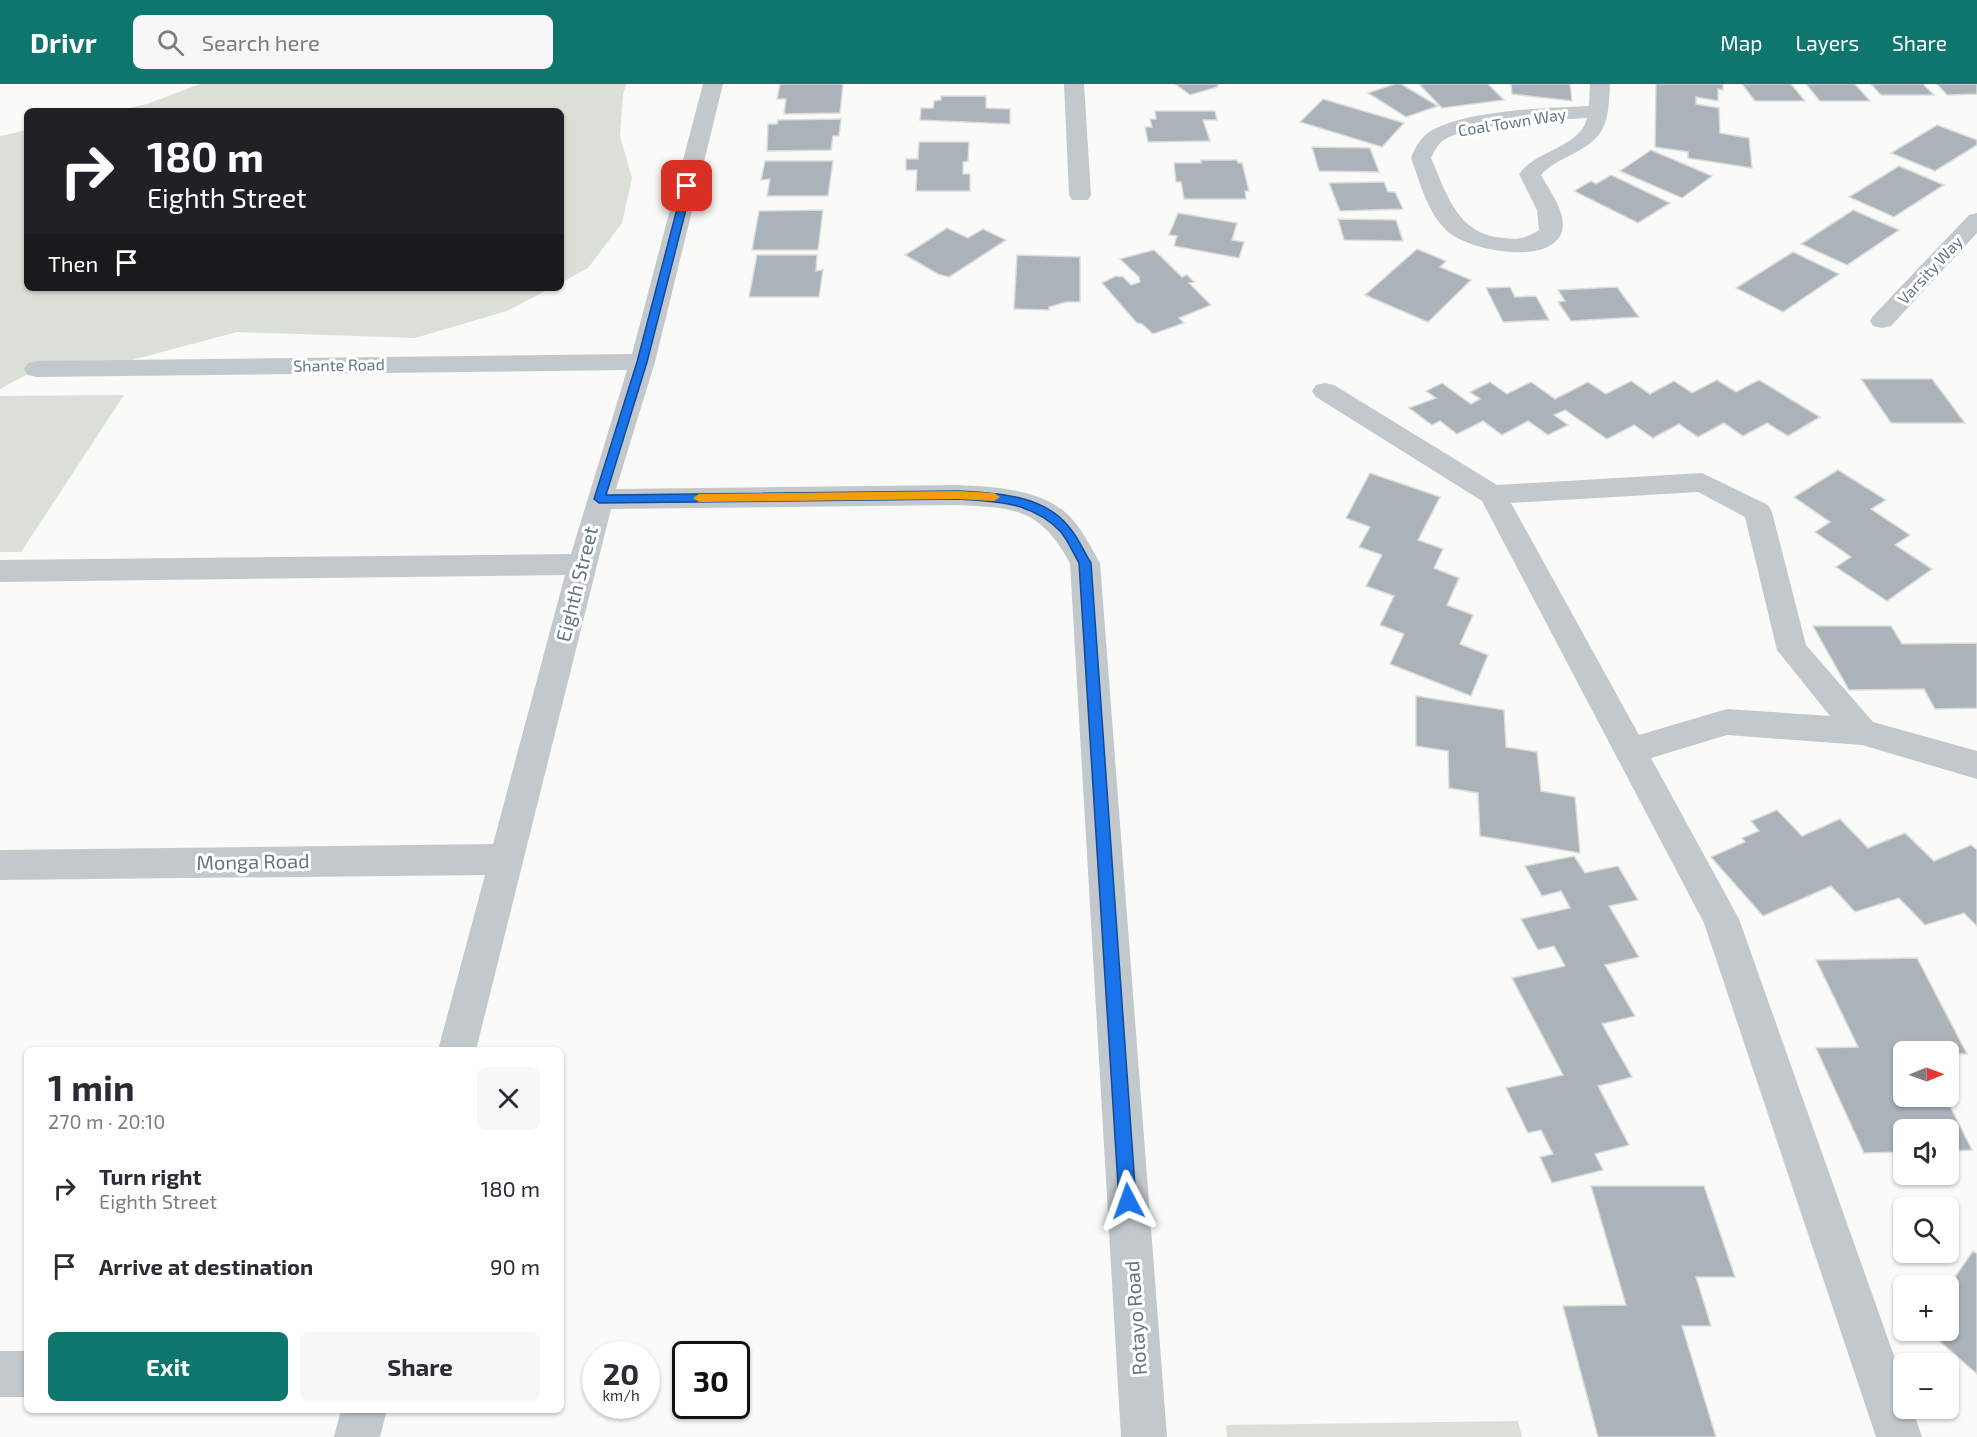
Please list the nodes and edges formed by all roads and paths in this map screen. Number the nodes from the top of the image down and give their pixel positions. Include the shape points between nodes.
1 (713, 84) edge
2 (1074, 84) edge
3 (1600, 84) edge
4 (1598, 111) junction
5 (1080, 195) dead end
6 (1977, 220) edge
7 (1882, 321) dead end
8 (642, 362) junction
9 (37, 369) dead end
10 (1324, 391) dead end
11 (1492, 495) junction
12 (599, 499) junction
13 (583, 564) junction
14 (0, 571) edge
15 (1862, 732) junction
16 (1631, 751) junction
17 (1977, 765) edge
18 (506, 859) junction
19 (0, 865) edge
20 (458, 1047) edge
21 (0, 1374) edge
22 (24, 1374) edge
23 (363, 1413) edge
24 (357, 1437) edge
25 (1144, 1437) edge
26 (1899, 1437) edge

1 - 8 street, Eighth Street
2 - 5 street
3 - 4 street, Coal Town Way
4 - 4 street, Coal Town Way via 1595,129 1537,164 1530,174 1549,212 1550,233 1535,243 1489,243 1466,234 1448,220 1421,158 1426,144 1466,126
6 - 7 street, Varsity Way
8 - 9 street, Shante Road
8 - 12 street, Eighth Street
10 - 11 street
11 - 15 street via 1702,482 1758,513 1792,650
11 - 16 street
12 - 13 street, Eighth Street
12 - 25 street, Rotayo Road via 957,495 1009,498 1037,508 1065,529 1085,563
13 - 14 street
13 - 18 street, Eighth Street
15 - 16 street via 1727,722
15 - 17 street
16 - 26 street via 1721,919
18 - 19 street, Monga Road
18 - 20 street, Eighth Street
21 - 22 street
23 - 24 street

